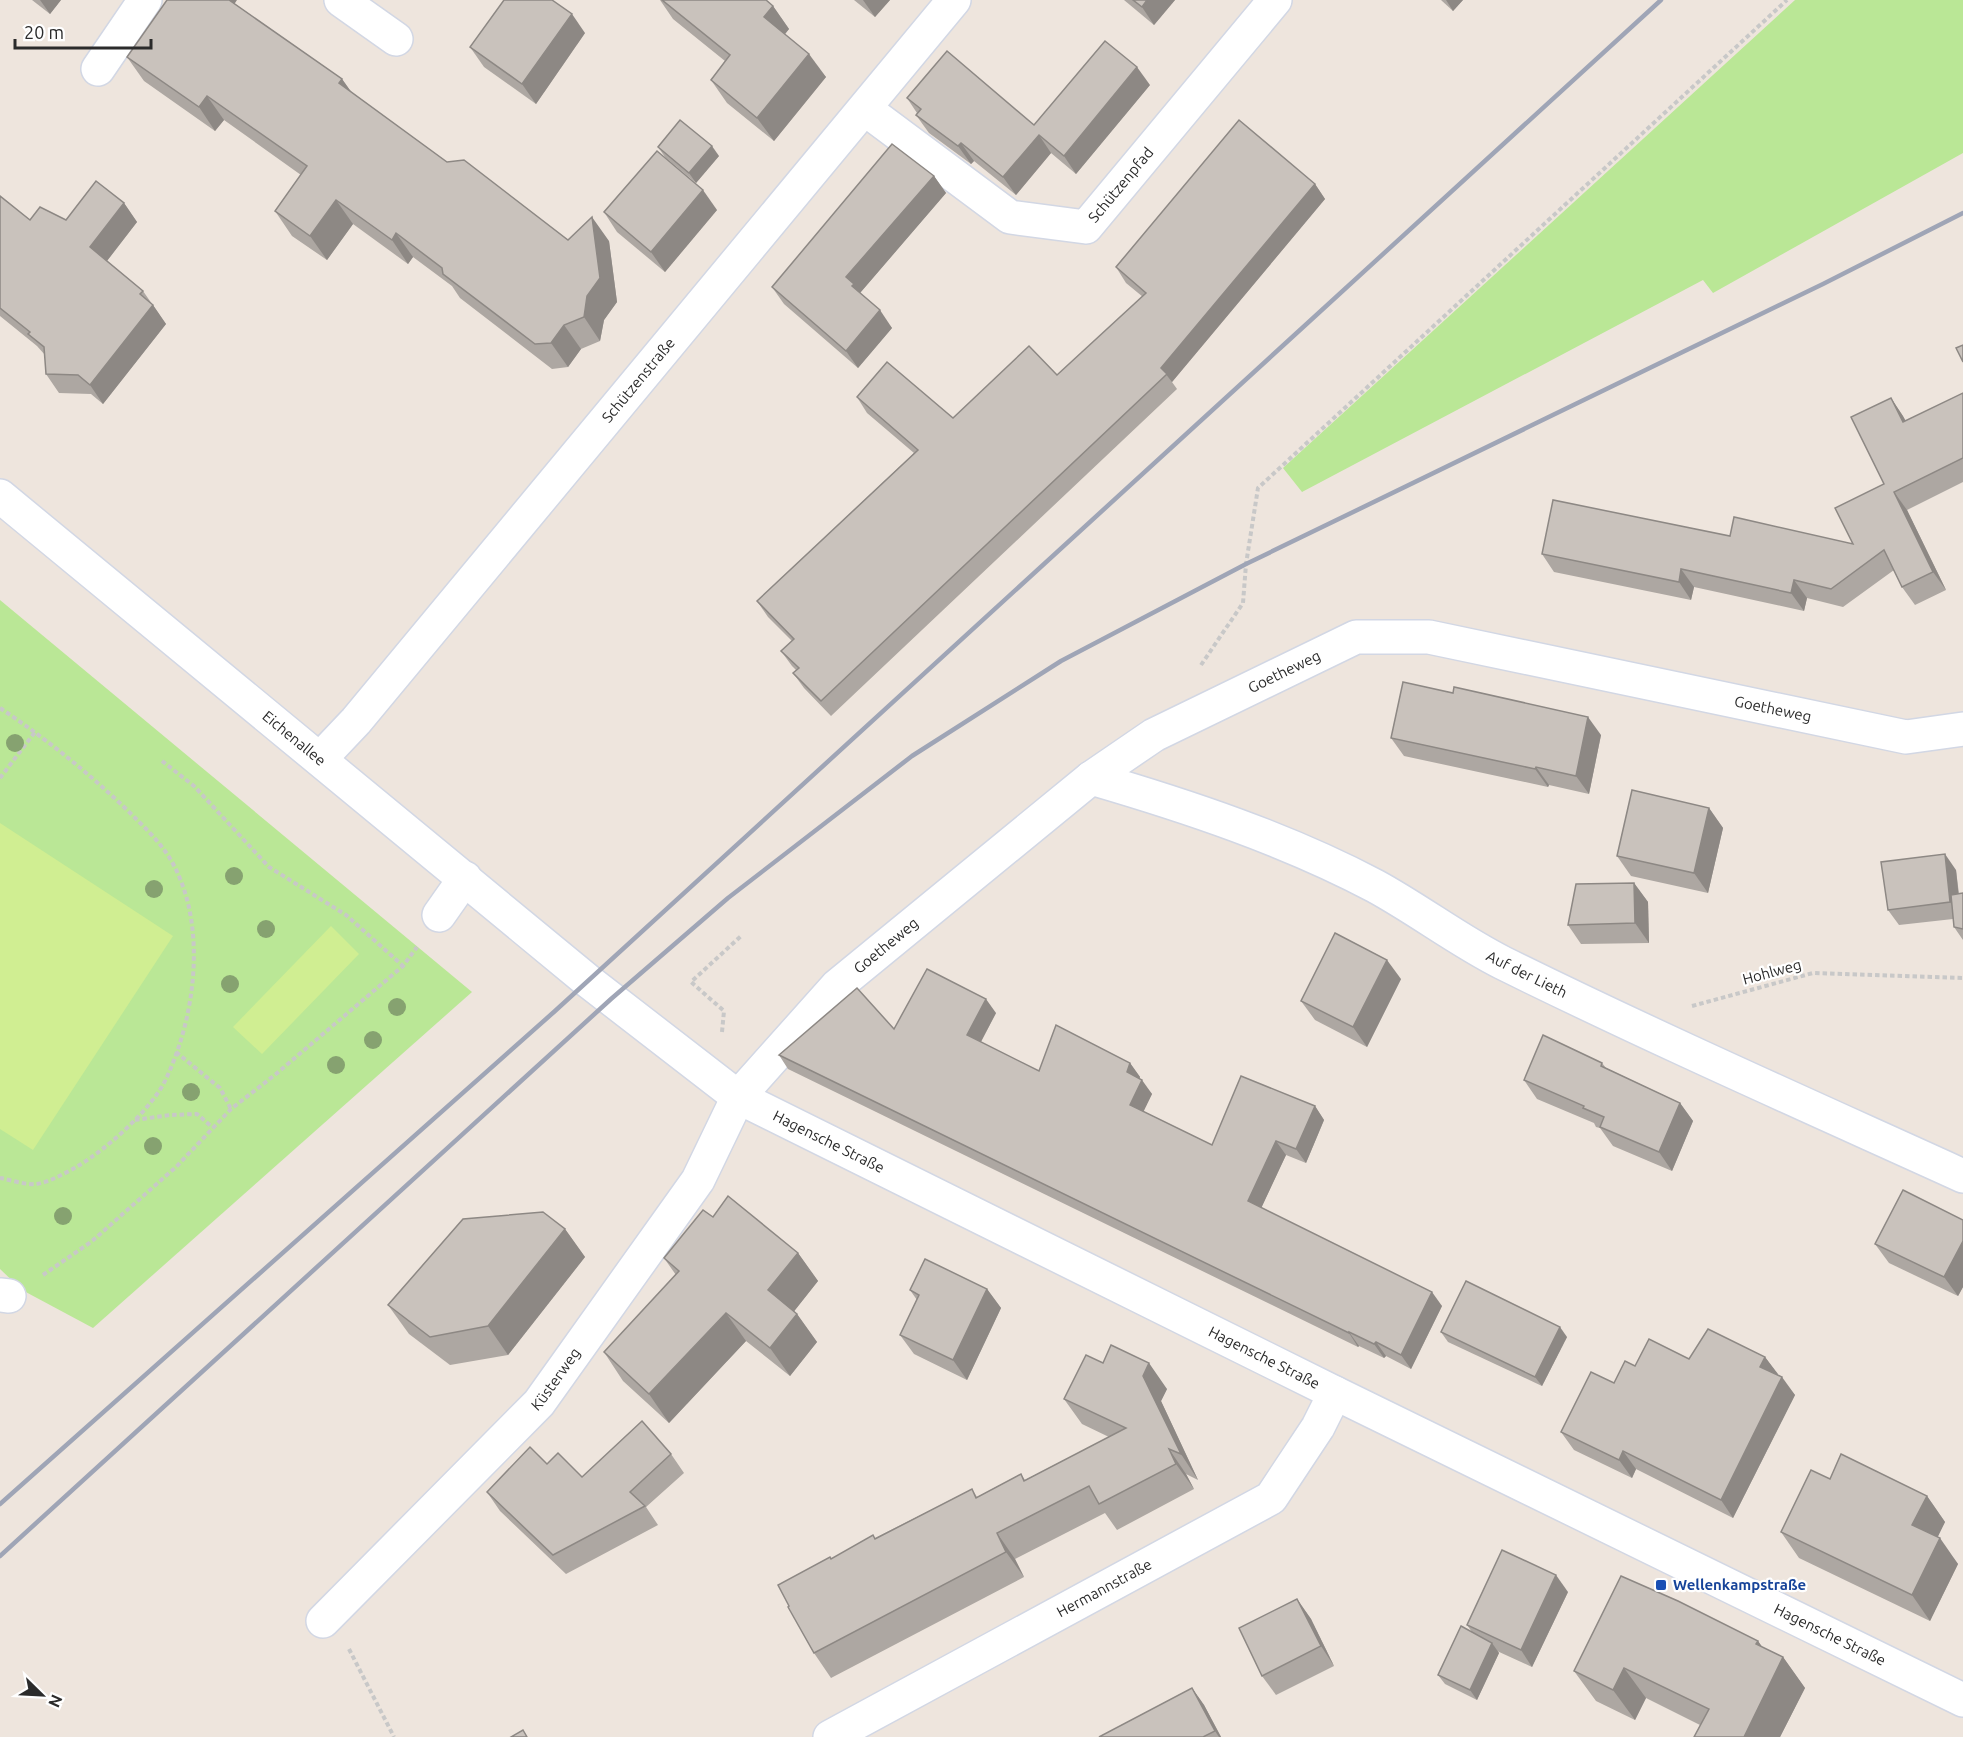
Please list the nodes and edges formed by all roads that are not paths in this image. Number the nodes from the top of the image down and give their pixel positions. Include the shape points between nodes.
1 (145, 0) edge
2 (341, 0) edge
3 (954, 0) edge
4 (1275, 0) edge
5 (396, 39) dead end
6 (98, 69) dead end
7 (865, 109) junction
8 (0, 496) edge
9 (1963, 729) edge
10 (320, 759) junction
11 (1091, 778) junction
12 (465, 878) junction
13 (439, 915) dead end
14 (588, 981) joint
15 (738, 1097) junction
16 (1963, 1176) edge
17 (1335, 1393) junction
18 (327, 1618) road end
19 (1963, 1700) edge
20 (830, 1737) edge

1 - 6 street
2 - 5 street
3 - 7 street, Schützenstraße
4 - 7 street, Schützenpfad via 1086,227 1010,217
7 - 10 street, Schützenstraße via 356,721
8 - 10 street, Eichenallee
9 - 11 street, Goetheweg via 1906,737 1429,637 1356,637 1154,735
10 - 12 street, Eichenallee
11 - 15 street, Goetheweg via 837,986
11 - 16 street, Auf der Lieth via 1166,800 1302,851 1375,886 1491,957 1628,1024
12 - 13 street
12 - 14 street, Eichenallee
14 - 15 street, Hagensche Straße
15 - 17 street, Hagensche Straße
15 - 18 street, Küsterweg via 698,1180 539,1403
17 - 19 street, Hagensche Straße
17 - 20 street, Hermannstraße via 1318,1427 1271,1498

